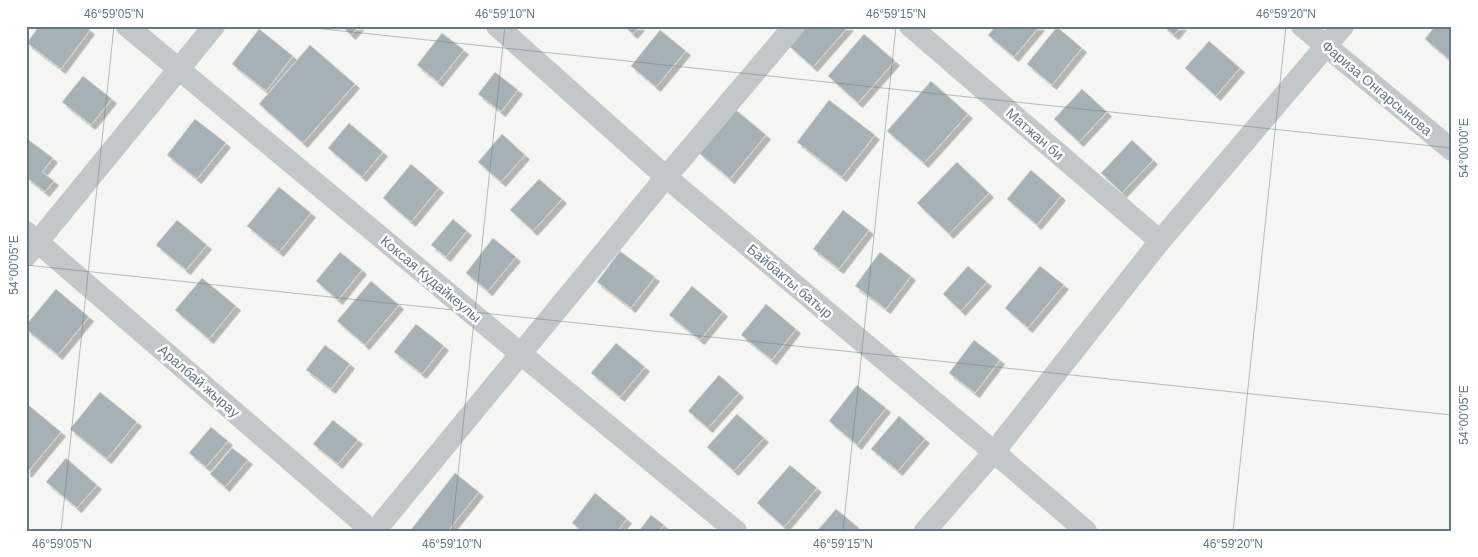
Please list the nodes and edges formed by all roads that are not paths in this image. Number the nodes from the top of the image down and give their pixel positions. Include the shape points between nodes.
1 (126, 26) edge
2 (214, 26) edge
3 (497, 26) edge
4 (794, 26) edge
5 (910, 26) edge
6 (1302, 26) edge
7 (1343, 26) edge
8 (1326, 46) junction
9 (178, 70) junction
10 (1452, 150) edge
11 (666, 177) junction
12 (1160, 241) junction
13 (30, 243) edge
14 (521, 354) junction
15 (994, 452) junction
16 (373, 531) edge
17 (736, 531) edge
18 (925, 531) edge
19 (1086, 531) edge

1 - 9 street, Коксая Кудайкеулы
2 - 9 street
3 - 11 street, Байбакты батыр
4 - 11 street
5 - 12 street, Матжан би
6 - 8 street, Фариза Онгарсынова
7 - 8 street
8 - 10 street, Фариза Онгарсынова
8 - 12 street
9 - 13 street
9 - 14 street, Коксая Кудайкеулы
11 - 14 street
11 - 15 street, Байбакты батыр
12 - 15 street
13 - 16 street, Аралбай жырау
14 - 16 street
14 - 17 street, Коксая Кудайкеулы
15 - 18 street
15 - 19 street, Байбакты батыр

